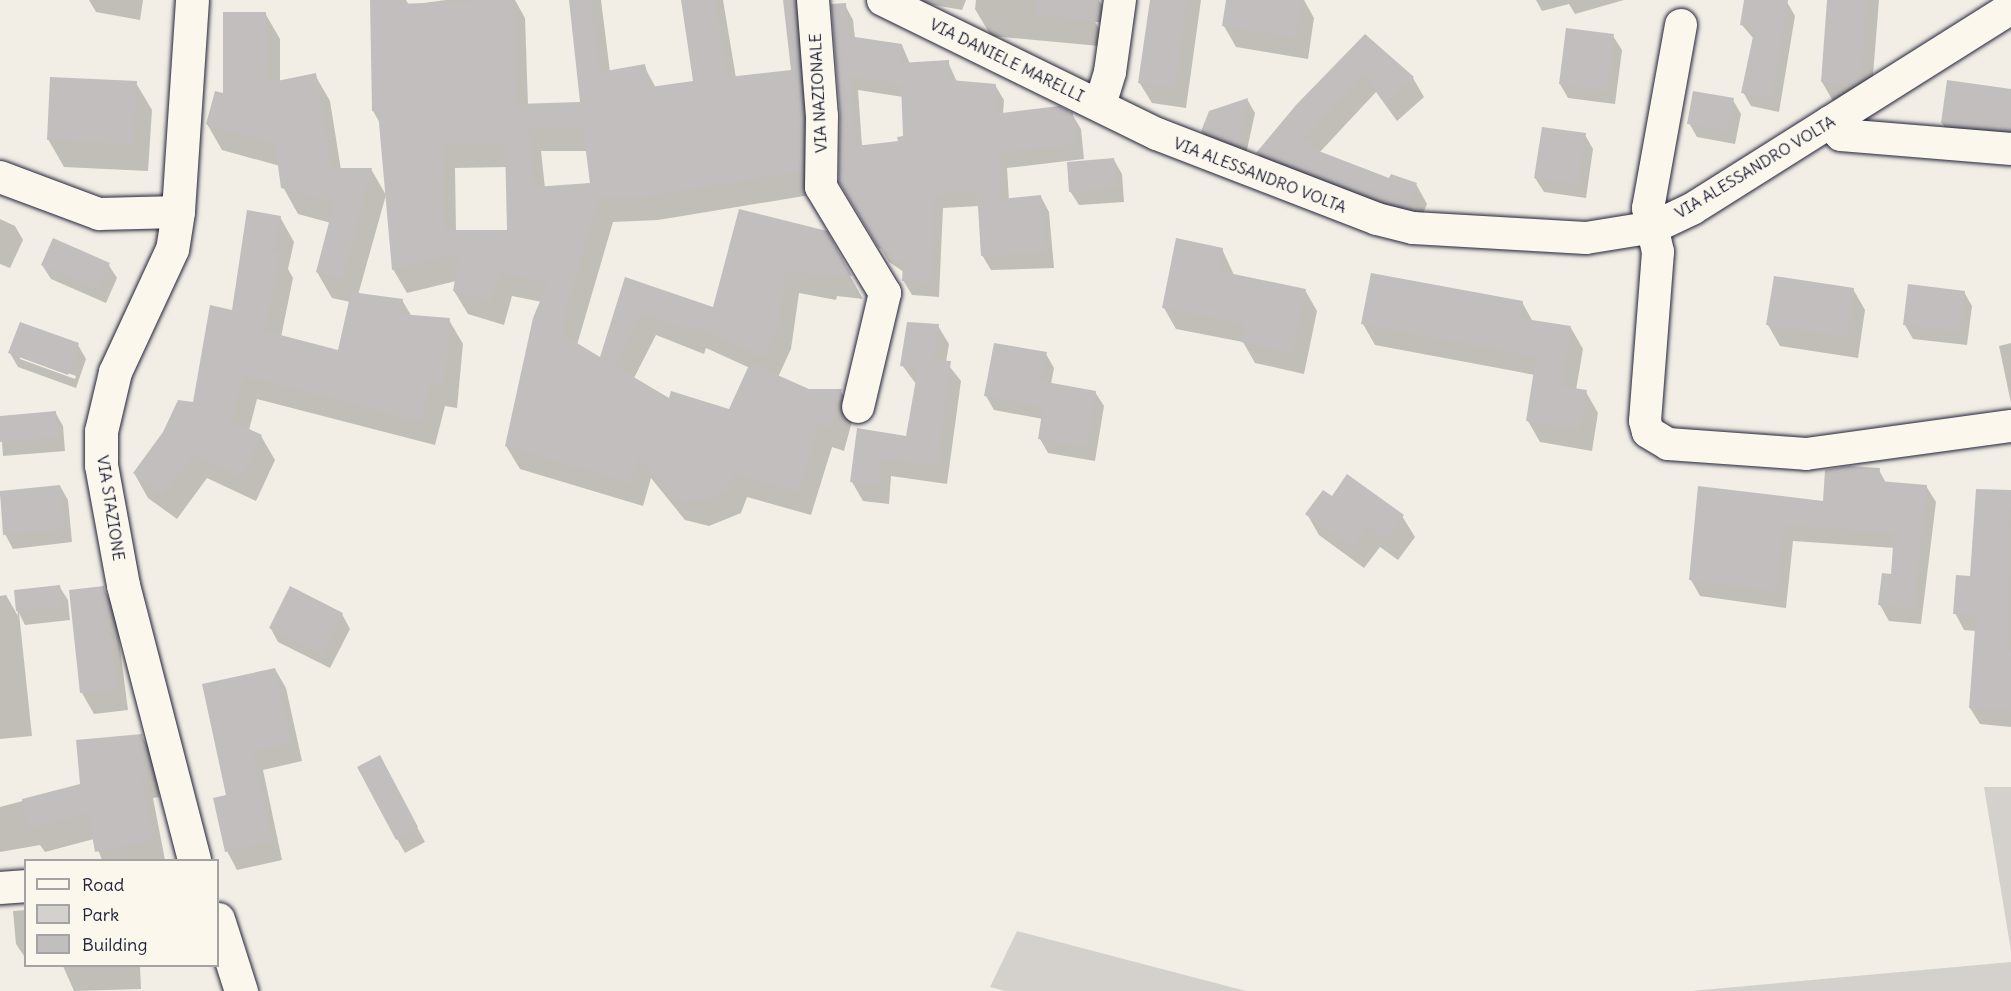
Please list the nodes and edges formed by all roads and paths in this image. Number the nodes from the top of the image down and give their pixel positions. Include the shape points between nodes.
1 (192, 0) edge
2 (813, 0) edge
3 (883, 0) edge
4 (1120, 0) edge
5 (2011, 8) edge
6 (1681, 25) dead end
7 (1100, 105) junction
8 (1830, 122) junction
9 (2011, 149) edge
10 (0, 177) edge
11 (178, 212) junction
12 (1654, 227) junction
13 (858, 407) dead end
14 (2011, 426) edge
15 (193, 859) edge
16 (24, 886) edge
17 (0, 888) edge
18 (219, 922) edge
19 (241, 991) edge

1 - 11 main road, VIA STAZIONE
2 - 13 street, VIA NAZIONALE via 822,116 821,187 885,294
3 - 7 street, VIA DANIELE MARELLI
4 - 7 street via 1110,72
5 - 8 street, VIA ALESSANDRO VOLTA
6 - 12 street via 1648,208
7 - 12 street, VIA ALESSANDRO VOLTA via 1220,161 1377,219 1413,228 1586,238
8 - 9 street via 1841,135
8 - 12 street, VIA ALESSANDRO VOLTA via 1692,209
10 - 11 street via 99,214
11 - 15 main road, VIA STAZIONE via 161,279 107,396 101,465 123,585
12 - 14 street via 1658,252 1645,422 1657,441 1806,454
16 - 17 street
18 - 19 main road

